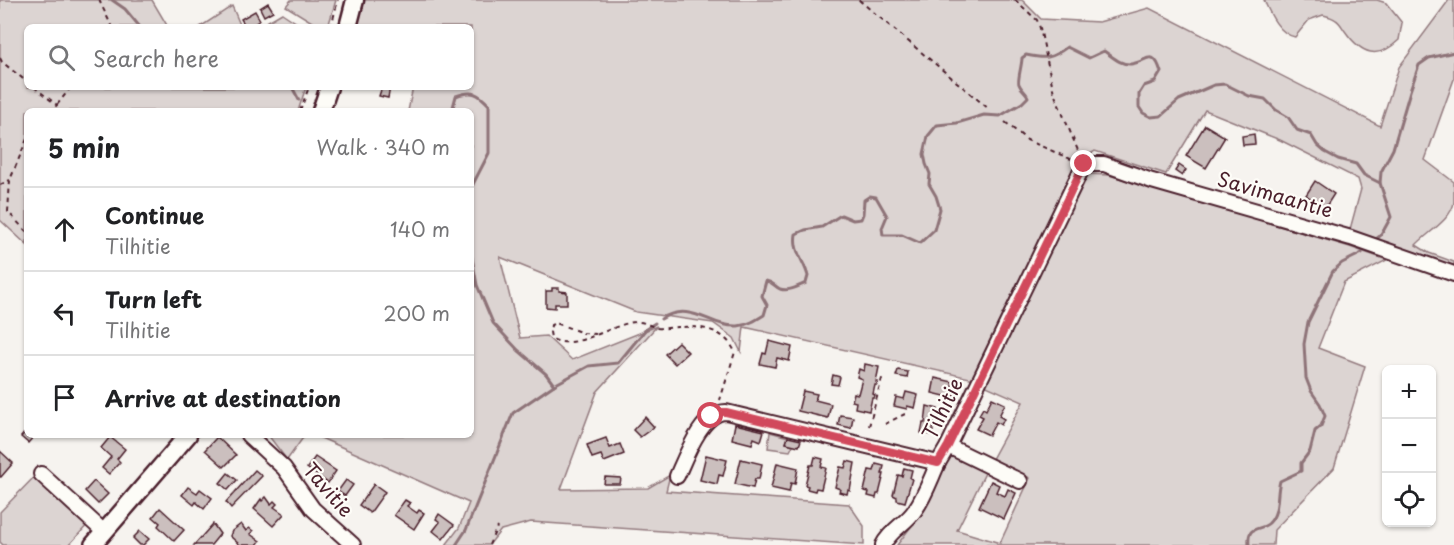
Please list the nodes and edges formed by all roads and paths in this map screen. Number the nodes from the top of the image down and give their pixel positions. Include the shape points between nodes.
1 (99, 0) edge
2 (338, 0) edge
3 (355, 0) edge
4 (859, 0) edge
5 (1015, 0) edge
6 (111, 24) edge
7 (332, 24) edge
8 (349, 24) edge
9 (0, 58) edge
10 (24, 80) edge
11 (38, 90) edge
12 (69, 90) edge
13 (308, 90) edge
14 (328, 90) edge
15 (57, 105) junction
16 (54, 108) edge
17 (301, 108) edge
18 (322, 108) edge
19 (989, 109) dead end
20 (1005, 122) dead end
21 (24, 146) edge
22 (1084, 164) junction
23 (10, 180) junction
24 (0, 185) edge
25 (24, 229) edge
26 (1454, 274) edge
27 (596, 334) junction
28 (883, 375) dead end
29 (717, 412) junction
30 (905, 414) dead end
31 (885, 424) dead end
32 (869, 426) dead end
33 (185, 438) edge
34 (251, 438) edge
35 (948, 446) junction
36 (938, 463) junction
37 (41, 474) dead end
38 (677, 476) dead end
39 (1020, 481) dead end
40 (497, 527) dead end
41 (98, 539) edge
42 (353, 545) edge
43 (489, 545) edge
44 (884, 545) edge

1 - 6 path
2 - 7 path
3 - 8 main road
4 - 19 path
5 - 22 path via 1037,20 1054,93
9 - 10 path
11 - 15 path
12 - 15 path
13 - 17 path
14 - 18 main road
15 - 16 path
20 - 22 path via 1027,140
21 - 23 path
22 - 26 street, Savimaantie via 1104,164 1351,238
22 - 35 street, Tilhitie
23 - 24 path
23 - 25 path via 8,213
27 - 27 path via 559,343 551,339 550,328 556,322
27 - 29 path via 634,322 657,328 693,327 721,334 735,352
28 - 32 path
29 - 36 street, Tilhitie
29 - 38 street via 696,436
30 - 31 path
33 - 41 main road
34 - 42 street, Tavitie via 284,468 313,509
35 - 36 street, Tilhitie
35 - 39 street
36 - 44 street via 916,510 887,537
37 - 41 street
40 - 43 path

